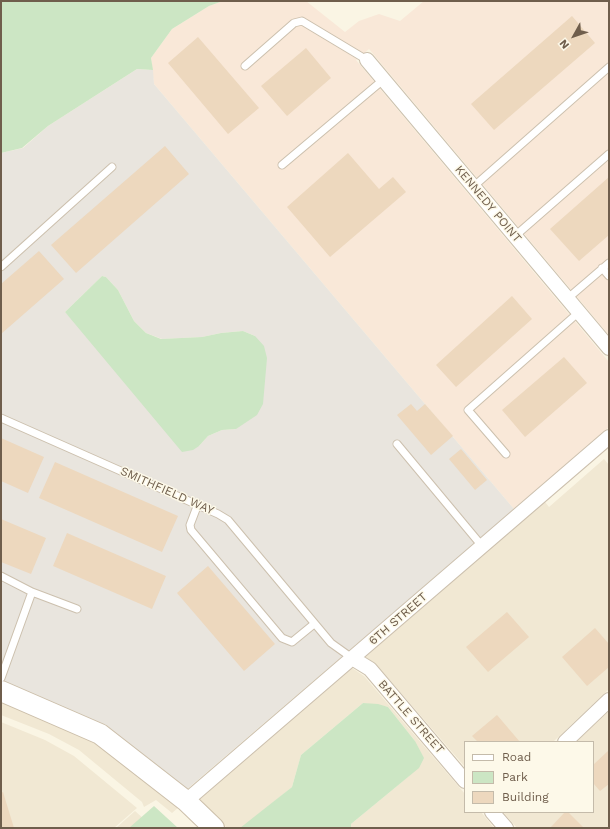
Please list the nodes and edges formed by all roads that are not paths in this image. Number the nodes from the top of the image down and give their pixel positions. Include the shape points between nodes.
1 (367, 60) joint
2 (245, 66) dead end
3 (609, 68) edge
4 (383, 80) junction
5 (609, 154) edge
6 (282, 165) dead end
7 (112, 167) dead end
8 (473, 187) junction
9 (515, 236) junction
10 (609, 263) edge
11 (1, 267) edge
12 (602, 268) junction
13 (609, 276) edge
14 (567, 299) junction
15 (579, 312) junction
16 (609, 348) edge
17 (1, 418) edge
18 (609, 437) edge
19 (398, 444) dead end
20 (506, 454) dead end
21 (198, 504) junction
22 (482, 546) junction
23 (1, 576) edge
24 (32, 592) junction
25 (77, 609) dead end
26 (314, 624) junction
27 (352, 658) junction
28 (1, 678) edge
29 (1, 691) edge
30 (609, 700) edge
31 (566, 741) edge
32 (464, 779) edge
33 (186, 801) junction
34 (493, 813) edge
35 (214, 828) edge
36 (506, 828) edge

1 - 2 lane via 302,21 294,23
1 - 4 street, KENNEDY POINT
3 - 8 lane
4 - 6 lane
4 - 8 street, KENNEDY POINT
5 - 9 lane
7 - 11 lane
8 - 9 street, KENNEDY POINT
9 - 14 street, KENNEDY POINT
10 - 12 lane
12 - 13 lane
12 - 14 lane
14 - 15 street, KENNEDY POINT
15 - 16 street, KENNEDY POINT
15 - 20 lane via 468,410
17 - 21 lane, SMITHFIELD WAY
18 - 22 street, 6TH STREET
19 - 22 lane
21 - 26 lane, SMITHFIELD WAY via 228,520
21 - 26 lane via 190,525 191,530 282,638 292,642
22 - 27 street, 6TH STREET
23 - 24 lane
24 - 25 lane
24 - 28 lane
26 - 27 lane, SMITHFIELD WAY via 331,644
27 - 32 street, BATTLE STREET via 370,669
27 - 33 street, 6TH STREET
29 - 33 main road via 100,734
30 - 31 street
33 - 35 main road
34 - 36 street

